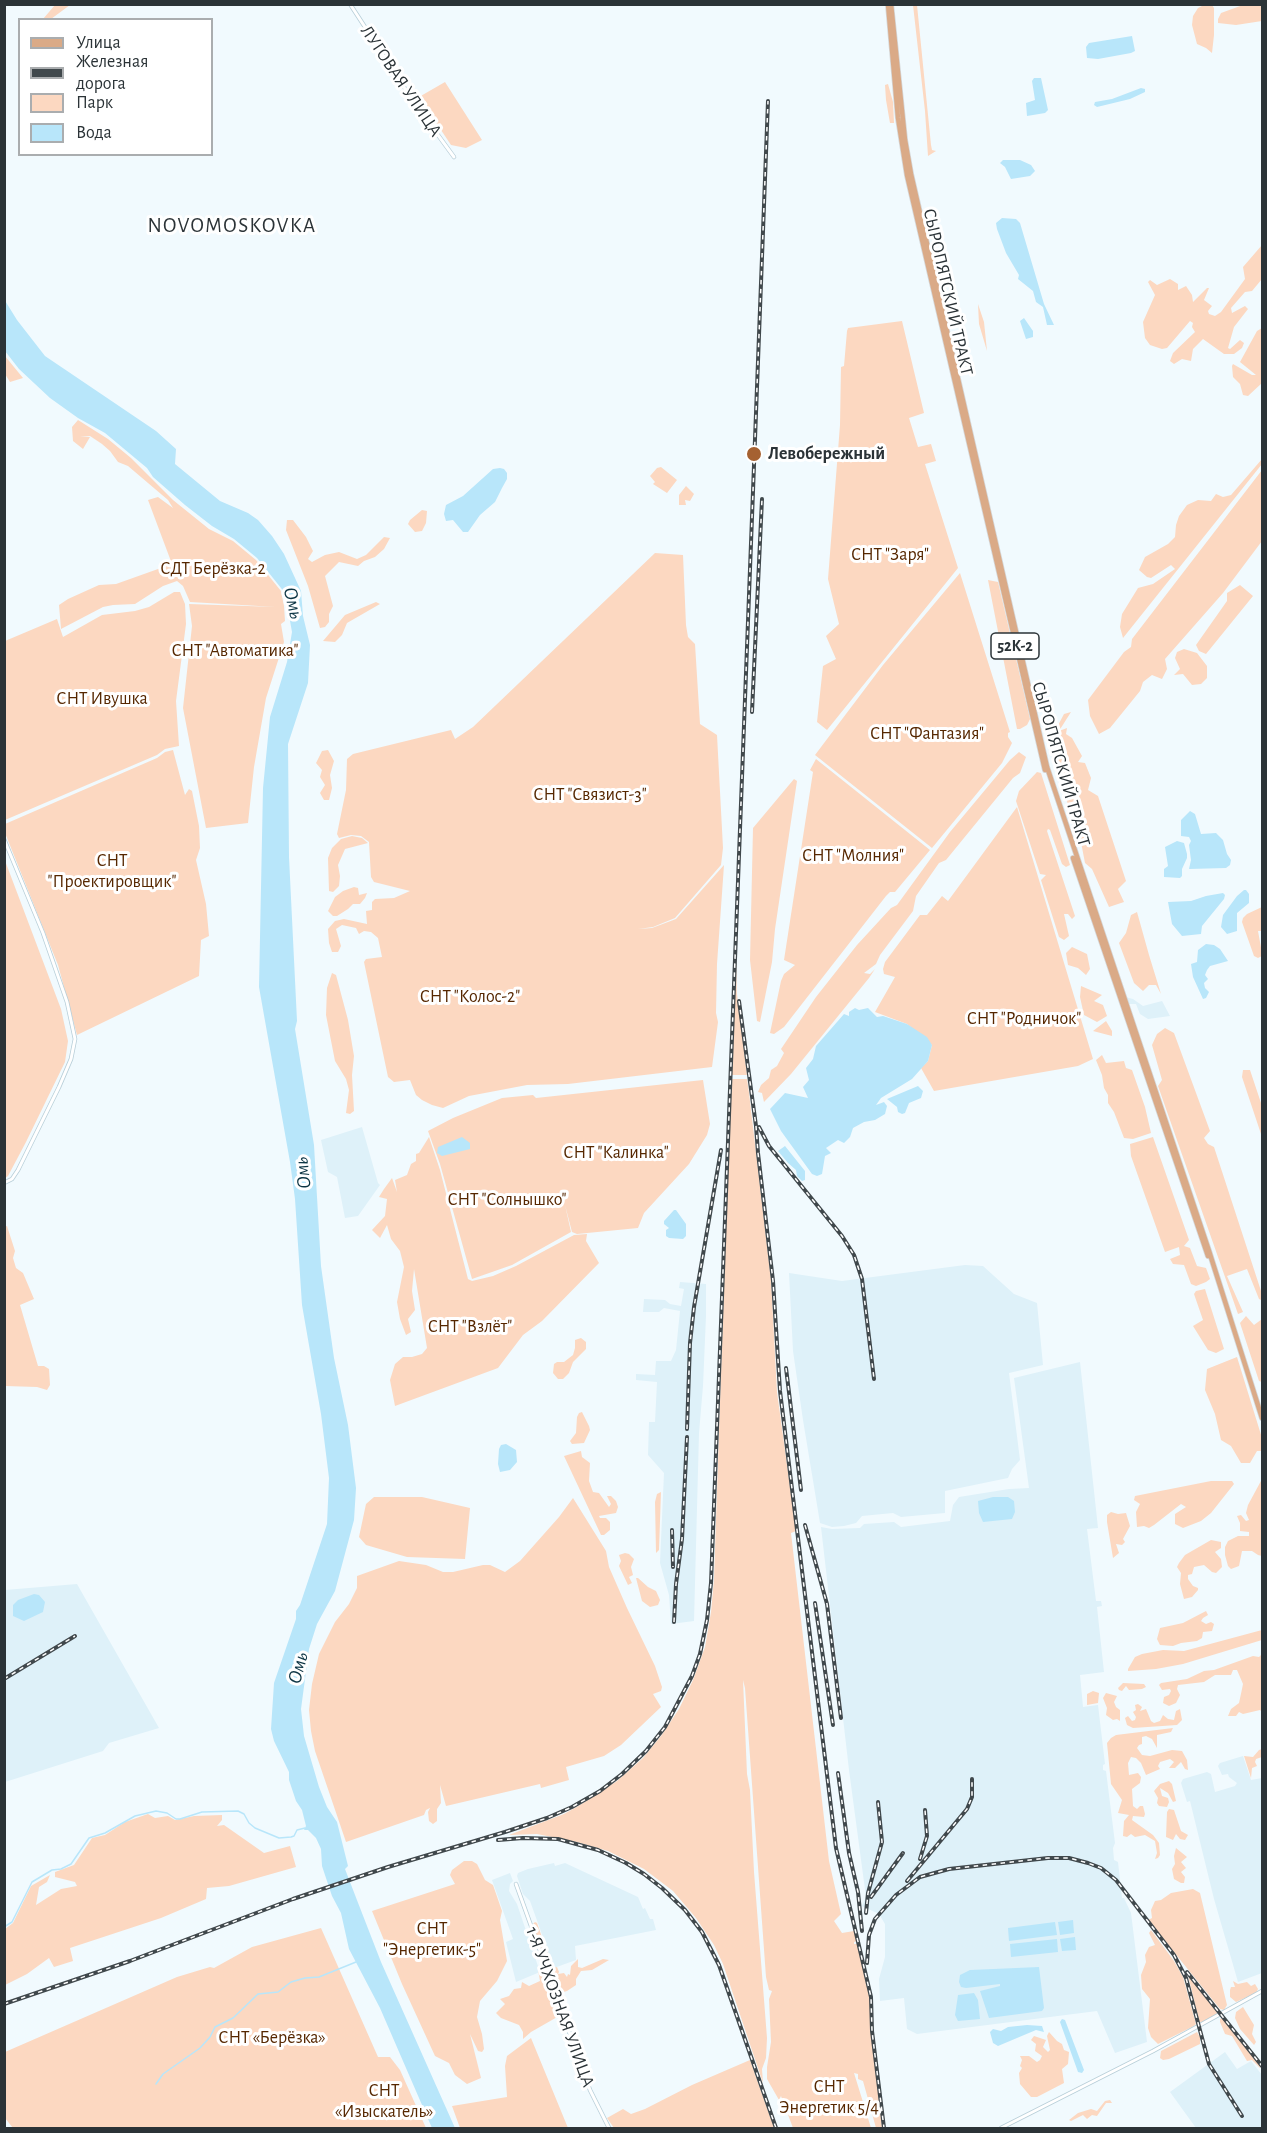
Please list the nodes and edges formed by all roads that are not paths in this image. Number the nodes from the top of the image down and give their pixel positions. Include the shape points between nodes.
1 (350, 4) edge
2 (890, 4) edge
3 (454, 157) dead end
4 (4, 839) edge
5 (4, 1184) edge
6 (1263, 1418) edge
7 (516, 1884) dead end
8 (1263, 1991) edge
9 (609, 2128) edge
10 (1001, 2128) edge

1 - 3 street, ЛУГОВАЯ УЛИЦА
2 - 6 main road, СЫРОПЯТСКИЙ ТРАКТ / 52К-2 via 911,174 1041,743
4 - 5 street via 43,933 67,1002 75,1039 63,1079 18,1170
7 - 9 street, 1-Я УЧХОЗНАЯ УЛИЦА via 590,2090
8 - 10 street via 1153,2052

